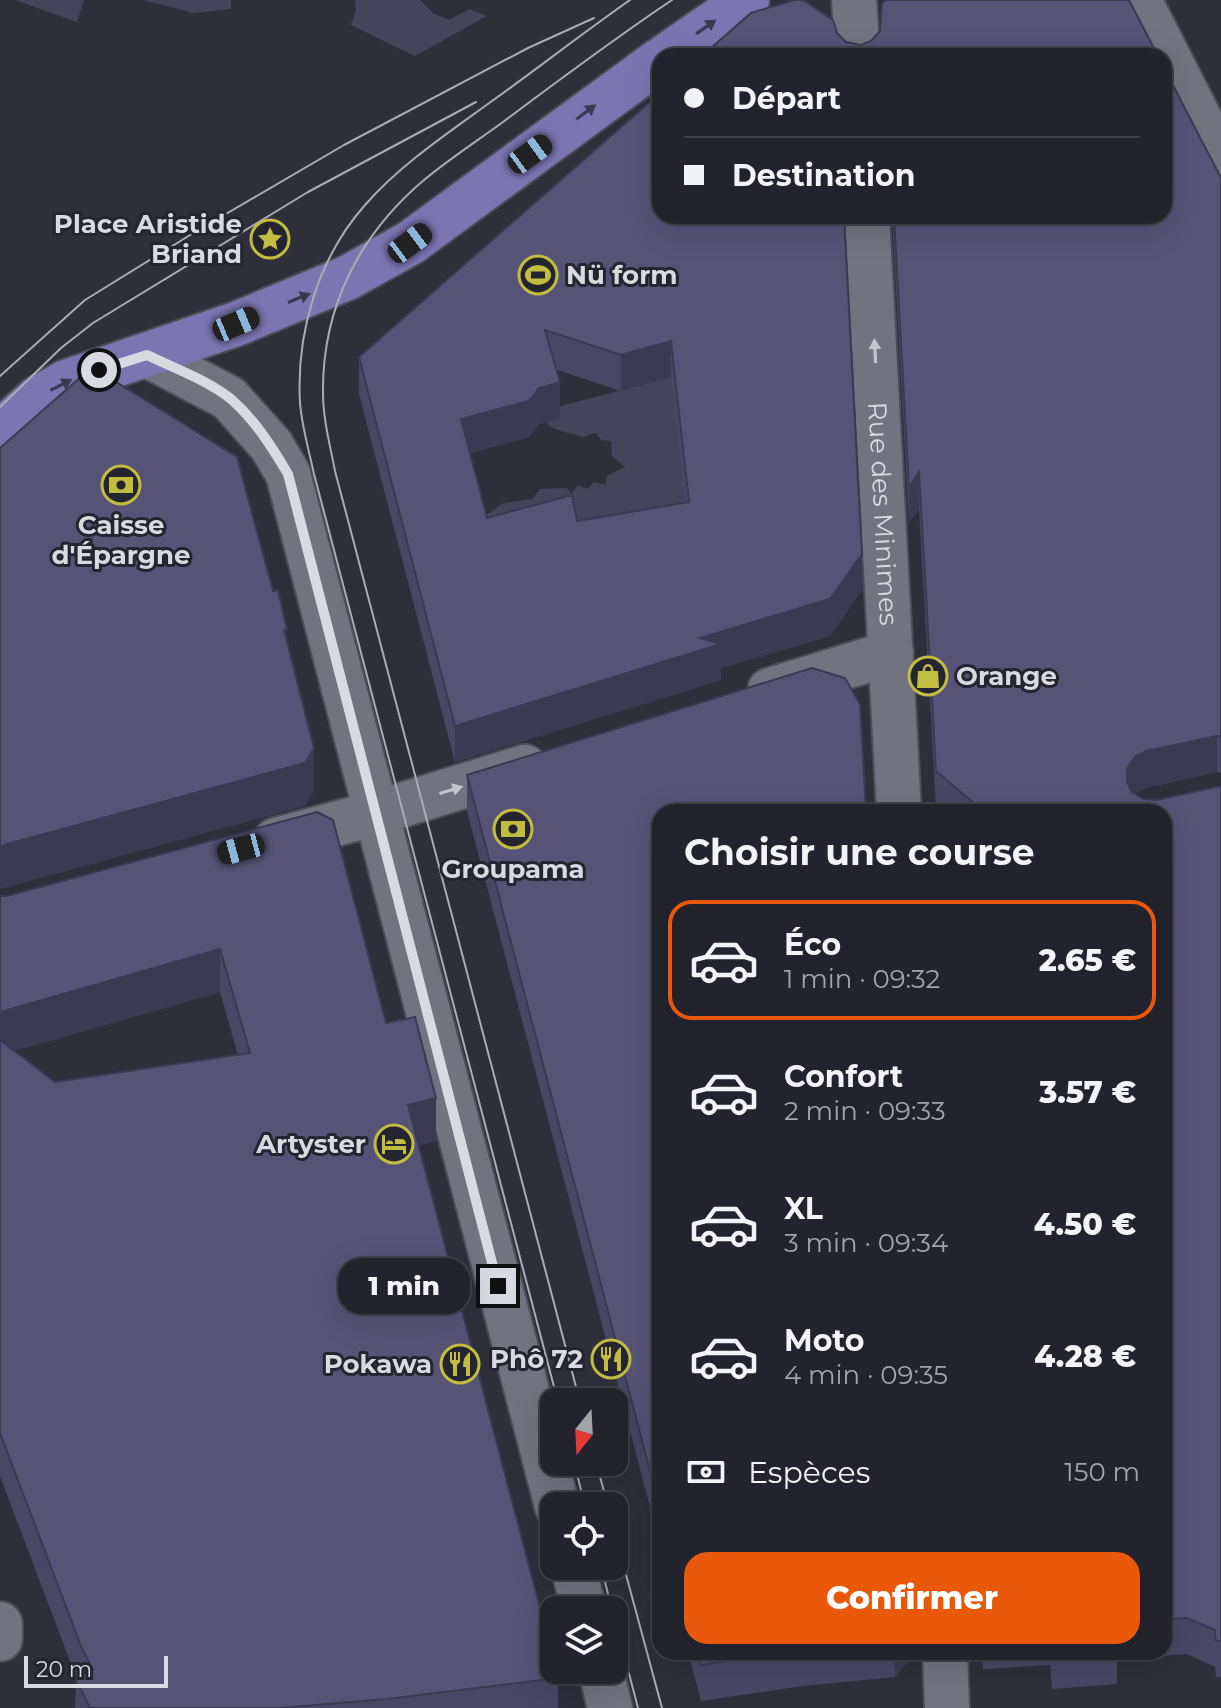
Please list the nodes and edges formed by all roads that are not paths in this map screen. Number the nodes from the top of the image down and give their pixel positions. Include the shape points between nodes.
1 (747, 0) edge
2 (1139, 0) edge
3 (678, 48) edge
4 (1163, 48) edge
5 (1172, 65) edge
6 (652, 66) edge
7 (1221, 161) edge
8 (867, 224) edge
9 (147, 355) junction
10 (0, 432) edge
11 (891, 653) junction
12 (728, 703) edge
13 (566, 754) edge
14 (899, 804) edge
15 (376, 813) junction
16 (241, 849) edge
17 (553, 1492) edge
18 (0, 1624) edge
19 (0, 1639) edge
20 (945, 1660) edge
21 (947, 1708) edge

3 -> 1 main road
2 - 4 street
5 - 7 street
9 -> 6 main road via 236,324 379,262
11 -> 8 street, Rue des Minimes
10 -> 9 main road via 54,388
9 - 15 street via 229,398 271,445 288,474
11 - 12 street
11 - 14 street, Rue des Minimes
15 -> 13 street
15 - 16 street
15 - 17 street
18 - 19 street
20 - 21 street

